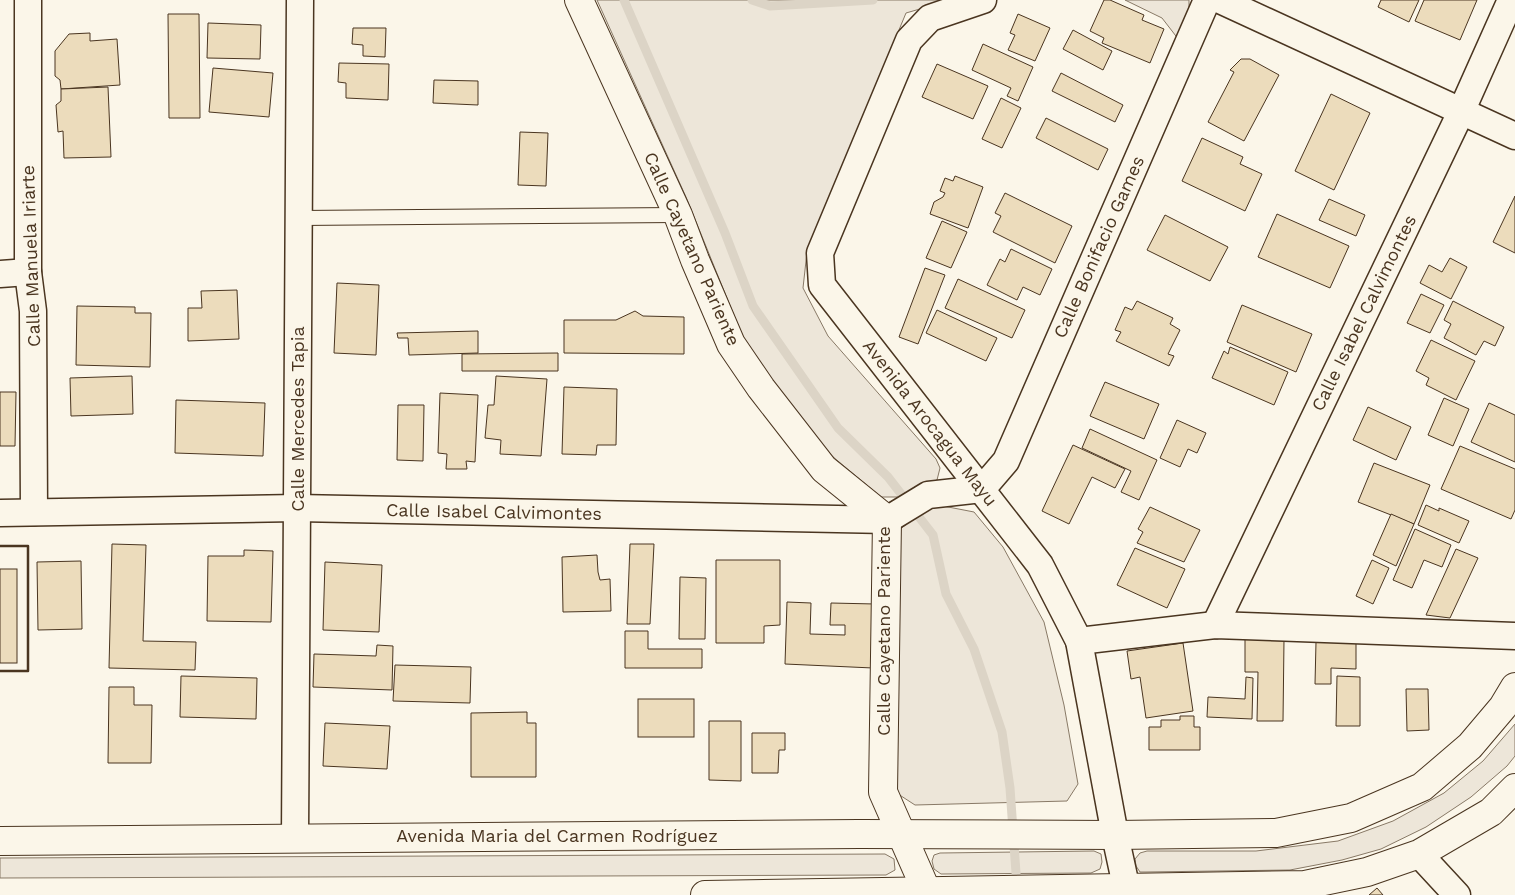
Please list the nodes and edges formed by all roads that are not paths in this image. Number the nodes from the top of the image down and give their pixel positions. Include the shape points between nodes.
1 (28, 0) edge
2 (300, 0) edge
3 (580, 0) edge
4 (983, 0) edge
5 (1207, 0) edge
6 (1220, 0) edge
7 (1511, 0) edge
8 (1461, 112) junction
9 (1515, 136) edge
10 (678, 215) junction
11 (298, 218) junction
12 (28, 272) junction
13 (0, 274) edge
14 (982, 488) junction
15 (297, 508) junction
16 (34, 512) junction
17 (0, 513) edge
18 (887, 520) junction
19 (1215, 625) junction
20 (1515, 636) edge
21 (1079, 641) junction
22 (1515, 687) edge
23 (1515, 788) edge
24 (902, 834) junction
25 (1115, 835) junction
26 (295, 838) junction
27 (0, 841) edge
28 (1419, 854) junction
29 (1128, 892) edge
30 (928, 894) edge
31 (705, 895) edge
32 (1457, 895) edge

1 - 12 street, Calle Manuela Iriarte
2 - 11 street, Calle Mercedes Tapia
3 - 10 street, Calle Cayetano Pariente
4 - 14 street, Avenida Arocagua Mayu via 930,18 909,40 820,253 822,284
5 - 14 street, Calle Bonifacio Games via 1006,462
6 - 8 street
7 - 8 street, Calle Isabel Calvimontes
8 - 9 street
8 - 19 street, Calle Isabel Calvimontes
10 - 11 lane
10 - 18 street, Calle Cayetano Pariente via 731,344 761,388 824,469
11 - 15 street, Calle Mercedes Tapia
12 - 13 street
12 - 16 street, Calle Manuela Iriarte via 33,311
14 - 18 street via 928,495
14 - 21 street, Avenida Arocagua Mayu via 1040,565
15 - 16 street, Calle Isabel Calvimontes
15 - 18 street, Calle Isabel Calvimontes
15 - 26 street, Calle Mercedes Tapia
16 - 17 street, Calle Isabel Calvimontes
18 - 24 street, Calle Cayetano Pariente via 883,792
19 - 20 street
19 - 21 street
21 - 25 street, Avenida Arocagua Mayu
22 - 25 street, Avenida Maria del Carmen Rodríguez via 1503,707 1470,746 1422,787 1351,818 1276,833
23 - 28 street via 1491,812
24 - 25 street, Avenida Maria del Carmen Rodríguez
24 - 26 street, Avenida Maria del Carmen Rodríguez
24 - 30 street, Calle Cayetano Pariente
25 - 29 street, Avenida Arocagua Mayu
26 - 27 street, Avenida Maria del Carmen Rodríguez
28 - 29 street via 1367,872 1305,886
28 - 32 street
29 - 30 street via 1017,890
30 - 31 street

